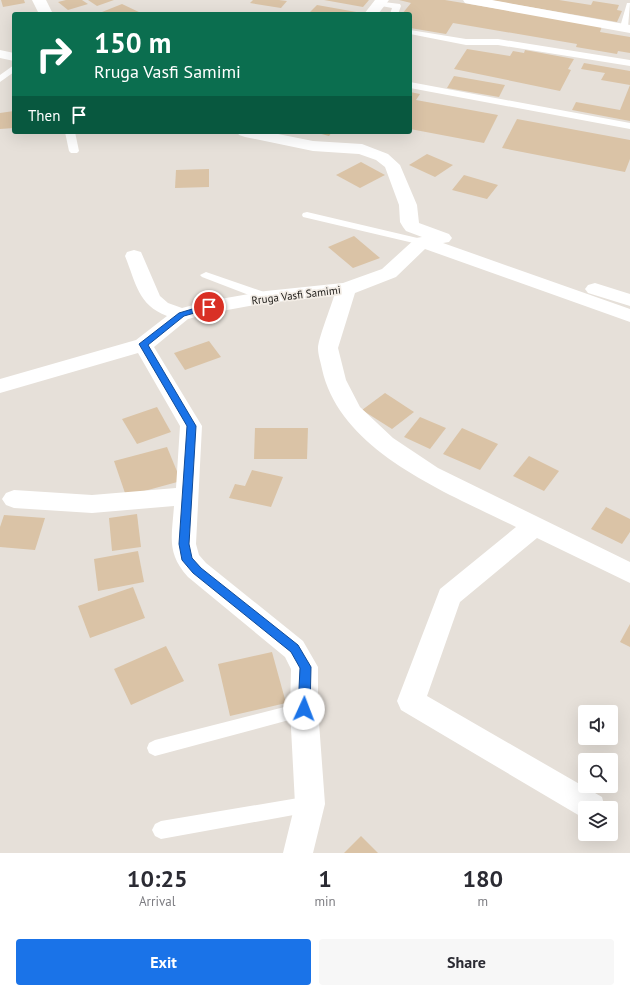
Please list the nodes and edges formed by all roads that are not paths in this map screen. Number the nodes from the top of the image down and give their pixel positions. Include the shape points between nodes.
1 (39, 0) edge
2 (470, 0) edge
3 (380, 2) edge
4 (630, 5) edge
5 (45, 12) edge
6 (372, 12) edge
7 (395, 12) edge
8 (627, 28) edge
9 (412, 32) edge
10 (0, 54) edge
11 (12, 57) edge
12 (630, 63) edge
13 (12, 70) edge
14 (0, 80) edge
15 (412, 85) edge
16 (630, 126) edge
17 (70, 134) edge
18 (255, 134) edge
19 (74, 152) dead end
20 (307, 215) dead end
21 (422, 242) junction
22 (134, 256) dead end
23 (206, 275) dead end
24 (346, 289) junction
25 (266, 297) junction
26 (630, 300) edge
27 (182, 315) junction
28 (630, 316) edge
29 (143, 344) junction
30 (0, 386) edge
31 (187, 496) junction
32 (14, 499) dead end
33 (533, 527) junction
34 (630, 573) edge
35 (304, 709) junction
36 (155, 748) dead end
37 (582, 801) edge
38 (310, 804) junction
39 (161, 830) dead end
40 (298, 853) edge

1 - 5 street
2 - 8 street
3 - 6 street
3 - 7 lane via 397,6
4 - 8 lane
9 - 12 lane via 466,42 498,42
10 - 11 street
13 - 14 lane
15 - 16 lane
17 - 19 lane
18 - 26 street via 313,146 362,149 392,165 408,204 409,222 412,227 520,266
20 - 21 lane
21 - 24 street, Rruga Vasfi Samimi via 389,273
21 - 28 street
22 - 27 street via 152,299 161,307
23 - 25 lane
24 - 25 street, Rruga Vasfi Samimi
24 - 33 street via 328,348 336,380 350,412 385,444 430,474
25 - 27 street, Rruga Vasfi Samimi via 209,307
27 - 29 street, Rruga Vasfi Samimi
29 - 30 street, Rruga Vasfi Samimi
29 - 31 street via 191,426
31 - 32 street via 92,504
31 - 35 street via 184,544 187,560 294,649 305,667
33 - 34 street
33 - 37 street via 449,596 411,701
35 - 36 lane
35 - 38 street
38 - 39 lane
38 - 40 street

